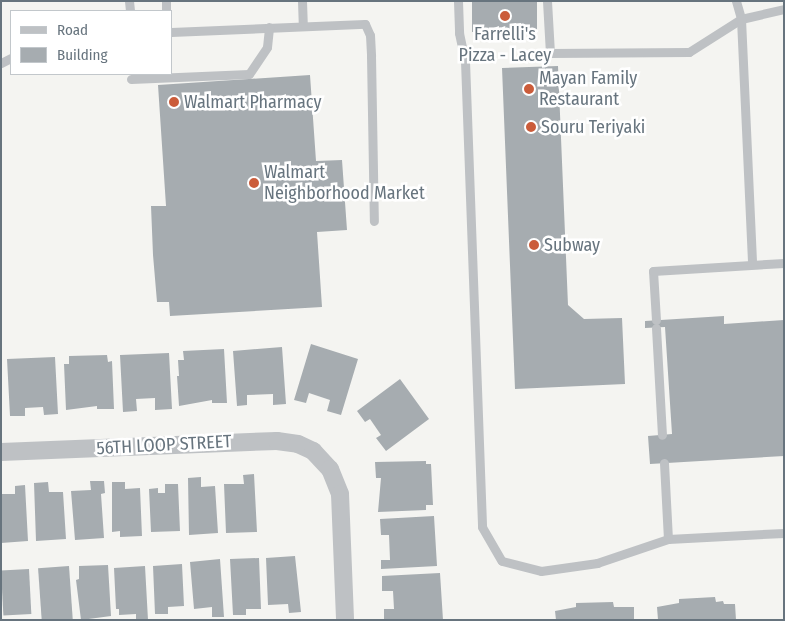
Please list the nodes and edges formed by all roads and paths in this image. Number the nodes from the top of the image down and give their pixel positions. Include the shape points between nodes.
1 (302, 1) edge
2 (458, 1) edge
3 (547, 1) edge
4 (736, 1) edge
5 (784, 9) edge
6 (741, 19) junction
7 (303, 25) junction
8 (269, 27) junction
9 (172, 32) edge
10 (131, 79) dead end
11 (374, 222) dead end
12 (784, 263) edge
13 (752, 264) junction
14 (662, 435) dead end
15 (1, 452) edge
16 (664, 463) dead end
17 (784, 533) edge
18 (668, 540) junction
19 (345, 620) edge

1 - 7 lane
2 - 18 lane via 465,70 482,527 502,561 540,571 597,563
3 - 6 lane via 550,53 689,52
4 - 6 lane
5 - 6 lane
6 - 13 lane
7 - 8 lane
7 - 11 lane via 365,24 370,35
8 - 9 lane
8 - 10 lane via 267,47 249,74
12 - 13 lane
13 - 14 lane via 654,271
15 - 19 street, 56TH LOOP STREET via 277,441 298,444 322,459 336,479 340,494
16 - 18 lane
17 - 18 lane

